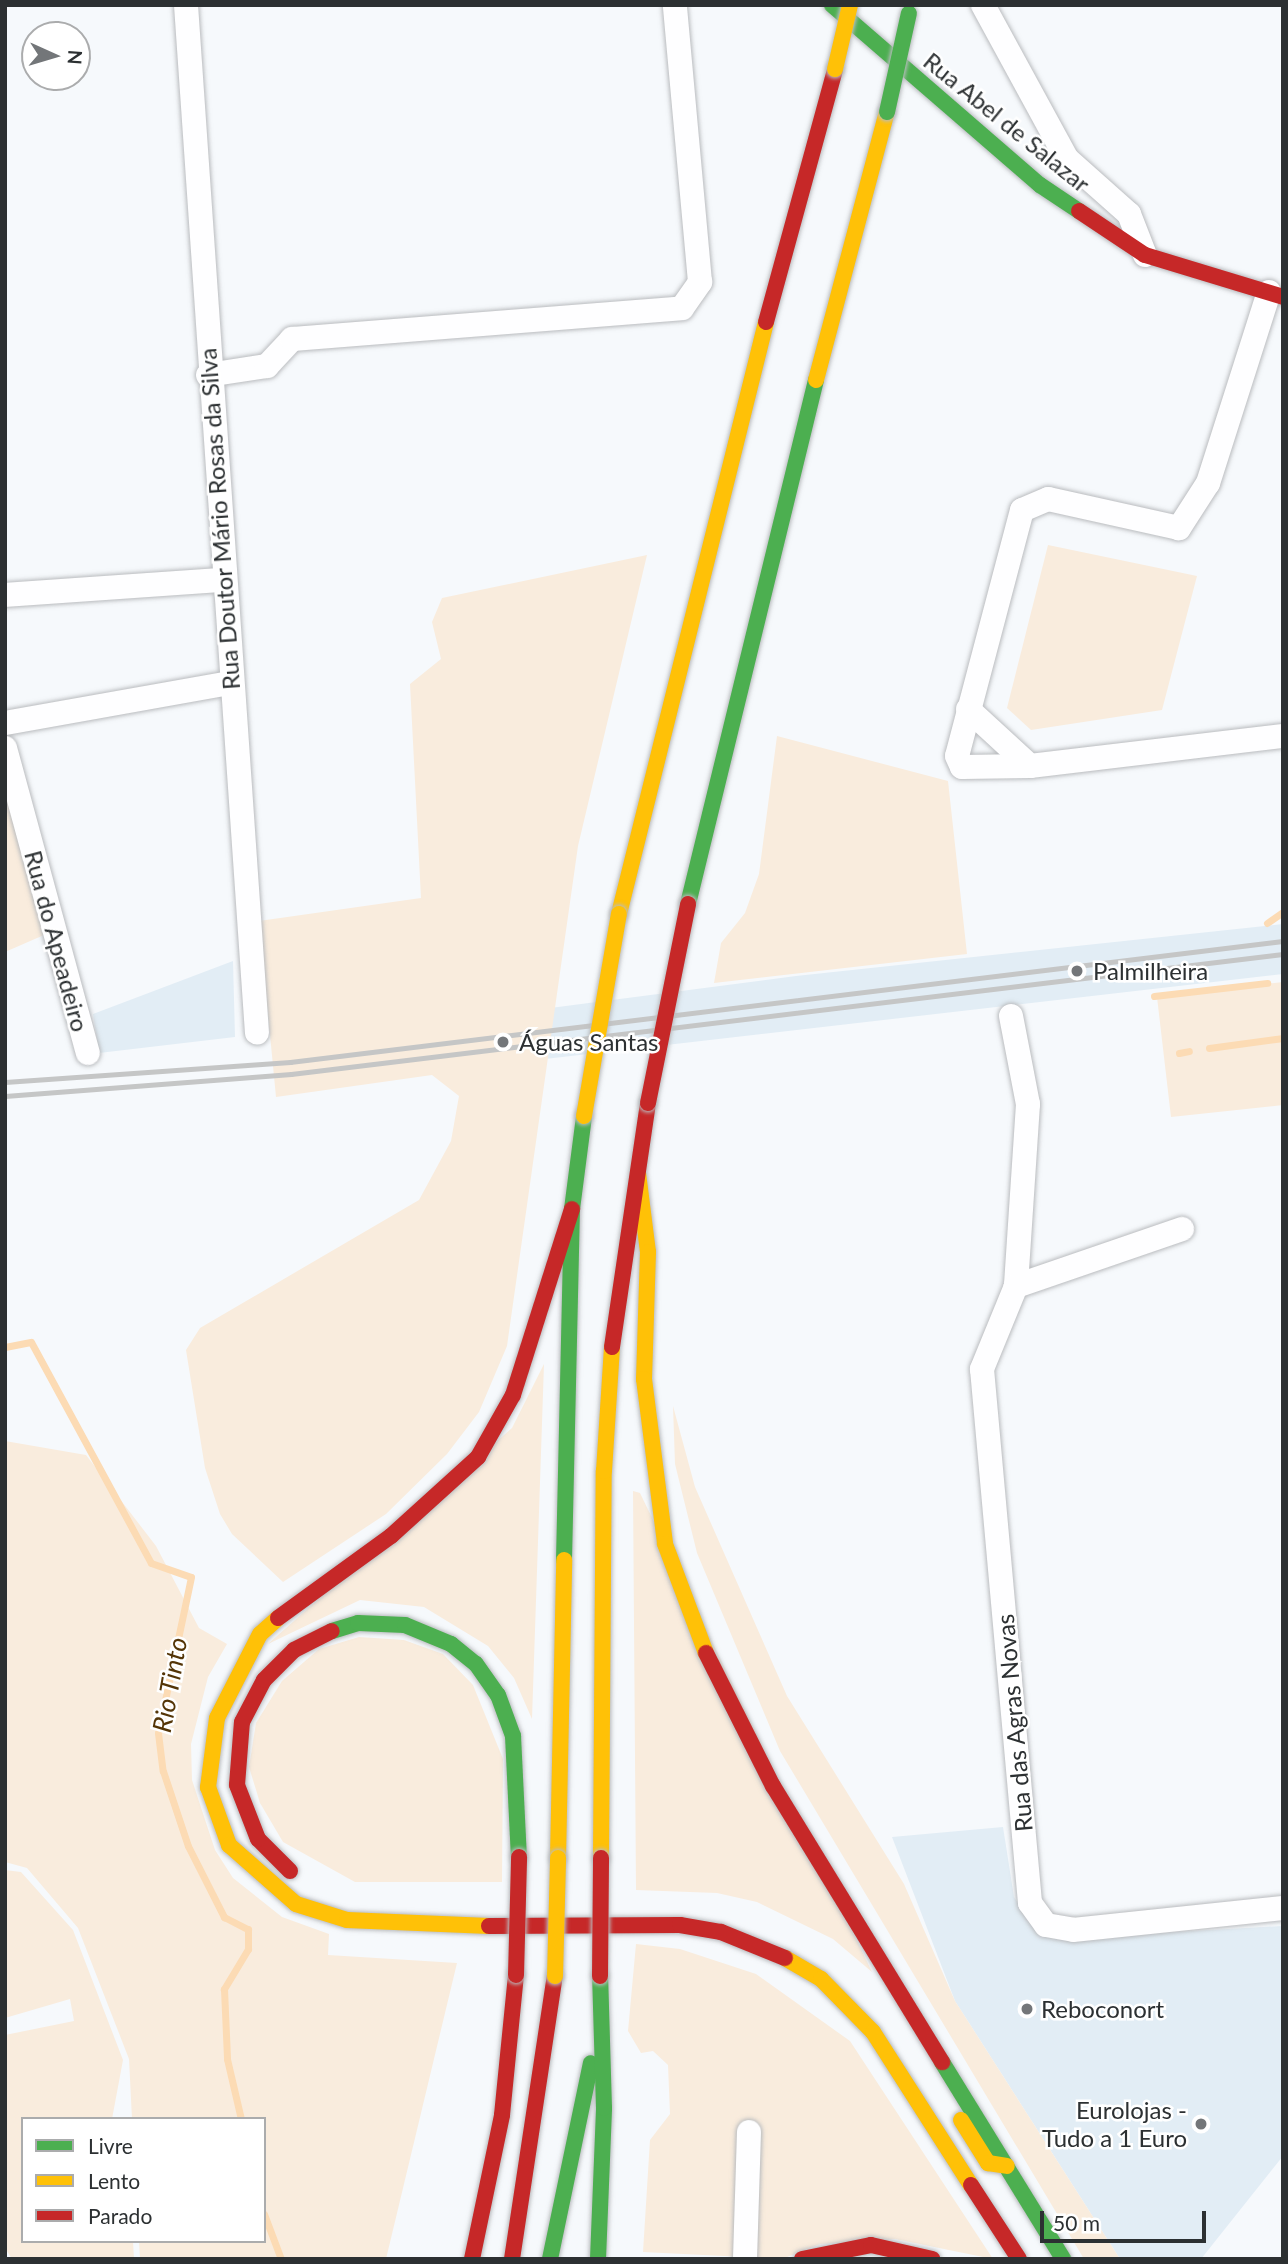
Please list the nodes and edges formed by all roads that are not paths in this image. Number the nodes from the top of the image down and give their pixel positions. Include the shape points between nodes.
1 (186, 5) edge
2 (675, 5) edge
3 (832, 5) edge
4 (850, 5) edge
5 (983, 5) edge
6 (910, 9) edge
7 (1145, 255) junction
8 (1276, 295) edge
9 (208, 375) junction
10 (222, 580) junction
11 (5, 595) edge
12 (230, 683) junction
13 (968, 709) junction
14 (5, 723) edge
15 (1283, 736) edge
16 (5, 748) edge
17 (1030, 766) junction
18 (1011, 1016) dead end
19 (257, 1033) dead end
20 (88, 1053) dead end
21 (638, 1173) junction
22 (572, 1209) junction
23 (1182, 1229) dead end
24 (1016, 1286) junction
25 (302, 1878) dead end
26 (503, 1901) dead end
27 (622, 1901) dead end
28 (1283, 1908) edge
29 (892, 2018) dead end
30 (600, 2031) junction
31 (749, 2132) dead end
32 (1007, 2165) junction
33 (472, 2259) edge
34 (512, 2259) edge
35 (550, 2259) edge
36 (598, 2259) edge
37 (745, 2259) edge
38 (802, 2259) edge
39 (932, 2259) edge
40 (1019, 2259) edge
41 (1063, 2259) edge

1 - 9 street, Rua Doutor Mário Rosas da Silva
2 - 9 street via 700,282 682,308 292,339 267,366
3 - 7 main road, Rua Abel de Salazar via 1040,184
4 - 22 main road, bridge via 724,475 619,914
5 - 7 street via 1067,159 1129,214
6 - 21 main road, bridge via 786,492 688,904
7 - 8 main road, Rua Abel de Salazar
8 - 13 street via 1208,483 1179,528 1048,499 1022,510
9 - 10 street, Rua Doutor Mário Rosas da Silva
10 - 11 street
10 - 12 street, Rua Doutor Mário Rosas da Silva
12 - 14 street
12 - 19 street, Rua Doutor Mário Rosas da Silva
13 - 17 street
13 - 17 street via 957,755 962,767
15 - 17 street
16 - 20 street, Rua do Apeadeiro
18 - 24 street, Rua das Agras Novas via 1028,1104
21 - 30 main road, bridge via 614,1321 604,1472
21 - 32 main road via 648,1252 644,1379 652,1452 665,1544 700,1641 773,1786
22 - 34 main road, bridge via 555,1976
22 - 40 main road via 513,1395 478,1457 391,1536 292,1605 260,1634 236,1674 217,1718 208,1787 229,1845 296,1904 347,1920 411,1926 680,1925 721,1932 792,1961 821,1979 873,2032
23 - 24 street
24 - 28 street, Rua das Agras Novas via 982,1369 1030,1903 1046,1925 1073,1930
25 - 33 main road, bridge via 258,1839 237,1785 242,1722 264,1680 294,1650 320,1634 358,1623 405,1625 451,1644 476,1664 499,1695 513,1736 519,1857 516,1975 502,2115
26 - 27 main road
29 - 32 main road via 988,2163
30 - 35 main road via 567,2157
30 - 36 main road via 604,2108
31 - 37 street
32 - 41 main road
38 - 39 main road via 871,2245

